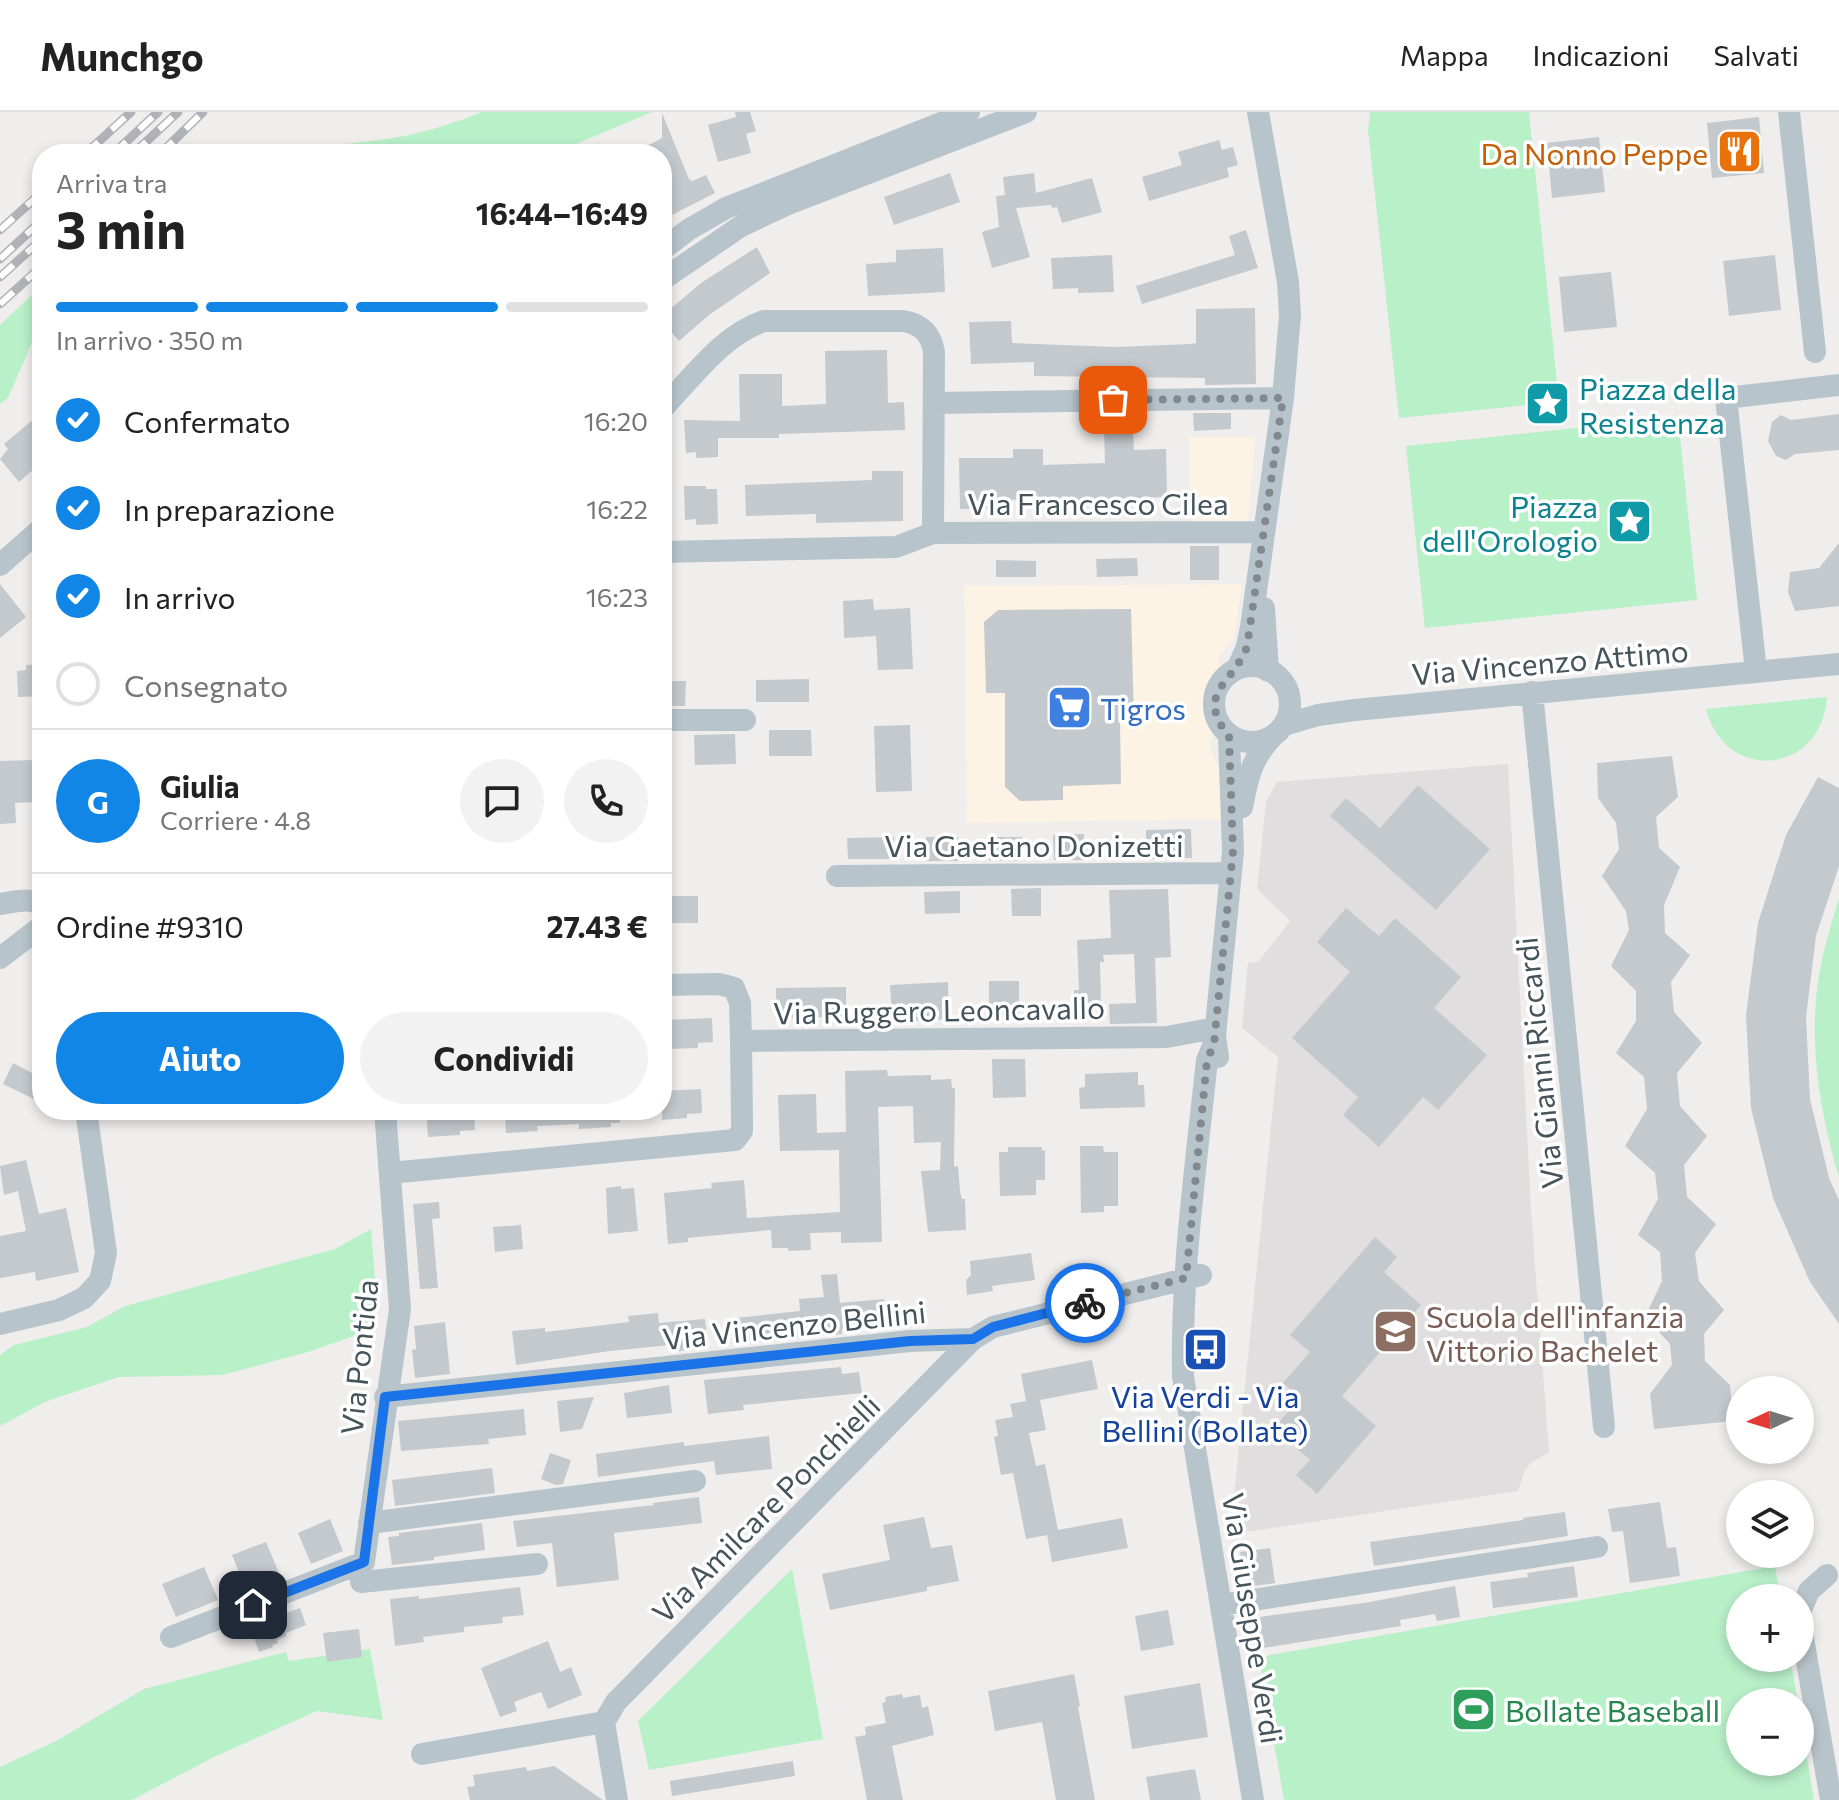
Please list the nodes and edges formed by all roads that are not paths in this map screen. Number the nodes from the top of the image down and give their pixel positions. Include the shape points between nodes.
1 (969, 112) edge
2 (1026, 112) edge
3 (1789, 112) edge
4 (1262, 118) edge
5 (672, 242) edge
6 (672, 273) edge
7 (1815, 352) dead end
8 (1839, 385) edge
9 (1283, 398) junction
10 (672, 399) edge
11 (934, 403) junction
12 (933, 533) junction
13 (32, 537) edge
14 (1262, 539) junction
15 (672, 552) edge
16 (0, 565) edge
17 (1839, 664) edge
18 (1237, 669) junction
19 (1268, 671) junction
20 (1756, 671) junction
21 (1287, 691) junction
22 (1532, 692) junction
23 (1349, 711) junction
24 (672, 720) edge
25 (745, 720) dead end
26 (1279, 731) junction
27 (1229, 736) junction
28 (1232, 862) junction
29 (837, 876) dead end
30 (32, 901) edge
31 (0, 904) edge
32 (32, 934) edge
33 (0, 958) edge
34 (672, 985) edge
35 (1215, 1036) junction
36 (741, 1041) junction
37 (87, 1120) edge
38 (386, 1120) edge
39 (390, 1173) junction
40 (1193, 1277) junction
41 (0, 1324) edge
42 (973, 1339) junction
43 (385, 1397) junction
44 (1604, 1427) dead end
45 (695, 1481) dead end
46 (369, 1523) junction
47 (1597, 1547) dead end
48 (537, 1564) dead end
49 (362, 1572) junction
50 (1827, 1575) dead end
51 (1814, 1587) edge
52 (1221, 1605) junction
53 (171, 1637) dead end
54 (1809, 1672) edge
55 (604, 1722) junction
56 (422, 1754) dead end
57 (617, 1800) edge
58 (1253, 1800) edge
59 (1831, 1800) edge

1 - 5 street via 726,208
2 - 6 street via 788,204 741,226
3 - 7 street
4 - 9 street via 1288,282
8 - 20 street via 1726,398
9 - 11 street
9 - 14 street
10 - 11 street, Via Francesco Cilea via 729,340 752,325 916,323 932,340
11 - 12 street, Via Francesco Cilea
12 - 14 street, Via Francesco Cilea
12 - 15 street, Via Francesco Cilea via 896,547
13 - 16 street
14 - 18 street via 1249,637
14 - 19 street
17 - 20 street, Via Vincenzo Attimo
18 - 19 street
18 - 27 street via 1218,688 1214,701
19 - 21 street
20 - 22 street, Via Vincenzo Attimo
21 - 23 street, Via Vincenzo Attimo
21 - 26 street via 1290,707
22 - 23 street, Via Vincenzo Attimo
22 - 44 street, Via Gianni Riccardi
23 - 26 street, Via Vincenzo Attimo via 1318,715
24 - 25 street
26 - 27 street via 1251,742
26 - 28 street, Via Giuseppe Verdi via 1259,751 1248,773
27 - 28 street, Via Giuseppe Verdi
28 - 29 street, Via Gaetano Donizetti
28 - 35 street, Via Giuseppe Verdi
30 - 31 street
32 - 33 street
34 - 36 street, Via Ruggero Leoncavallo via 734,988
35 - 36 street, Via Ruggero Leoncavallo
35 - 40 street, Via Giuseppe Verdi via 1218,1060
36 - 39 street via 742,1131 735,1140
37 - 41 street via 106,1253 100,1281 84,1298 59,1310
38 - 39 street, Via Pontida
39 - 43 street, Via Pontida via 400,1295
40 - 42 street, Via Vincenzo Bellini via 993,1327
40 - 52 street, Via Giuseppe Verdi via 1195,1446
42 - 43 street, Via Vincenzo Bellini via 910,1341
42 - 55 street, Via Amilcare Ponchielli via 616,1702
43 - 46 street, Via Pontida
45 - 46 street
46 - 49 street, Via Pontida
47 - 52 street
48 - 49 street
49 - 53 street
50 - 51 street
52 - 58 street, Via Giuseppe Verdi
54 - 59 street
55 - 56 street
55 - 57 street

